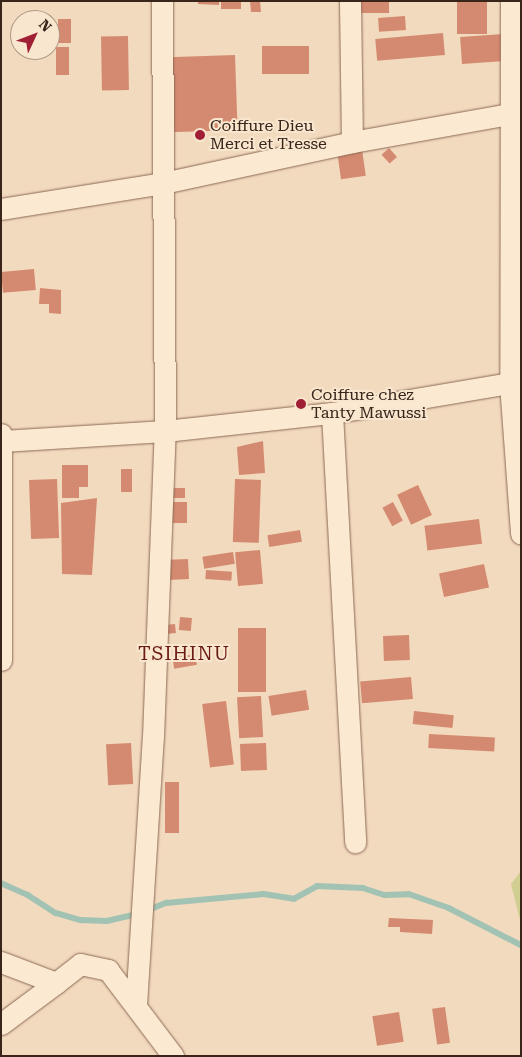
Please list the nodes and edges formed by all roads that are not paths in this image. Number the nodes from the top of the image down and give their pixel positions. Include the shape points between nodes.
1 (162, 1) edge
2 (350, 1) edge
3 (511, 1) edge
4 (516, 112) edge
5 (352, 142) junction
6 (163, 183) junction
7 (1, 209) edge
8 (516, 382) edge
9 (332, 413) junction
10 (165, 431) junction
11 (1, 434) edge
12 (2, 441) edge
13 (521, 534) edge
14 (1, 660) edge
15 (355, 842) dead end
16 (1, 962) edge
17 (56, 983) junction
18 (136, 1005) junction
19 (1, 1024) edge
20 (167, 1053) edge

1 - 6 street
2 - 5 street
3 - 4 street
4 - 5 street
4 - 8 street
5 - 6 street
6 - 7 street
6 - 10 street
8 - 9 street
8 - 13 street
9 - 10 street
9 - 15 street
10 - 12 street
10 - 18 street via 153,736
11 - 12 street
12 - 14 street
16 - 17 street
17 - 18 street via 80,964 95,965 108,970
17 - 19 street
18 - 20 street

